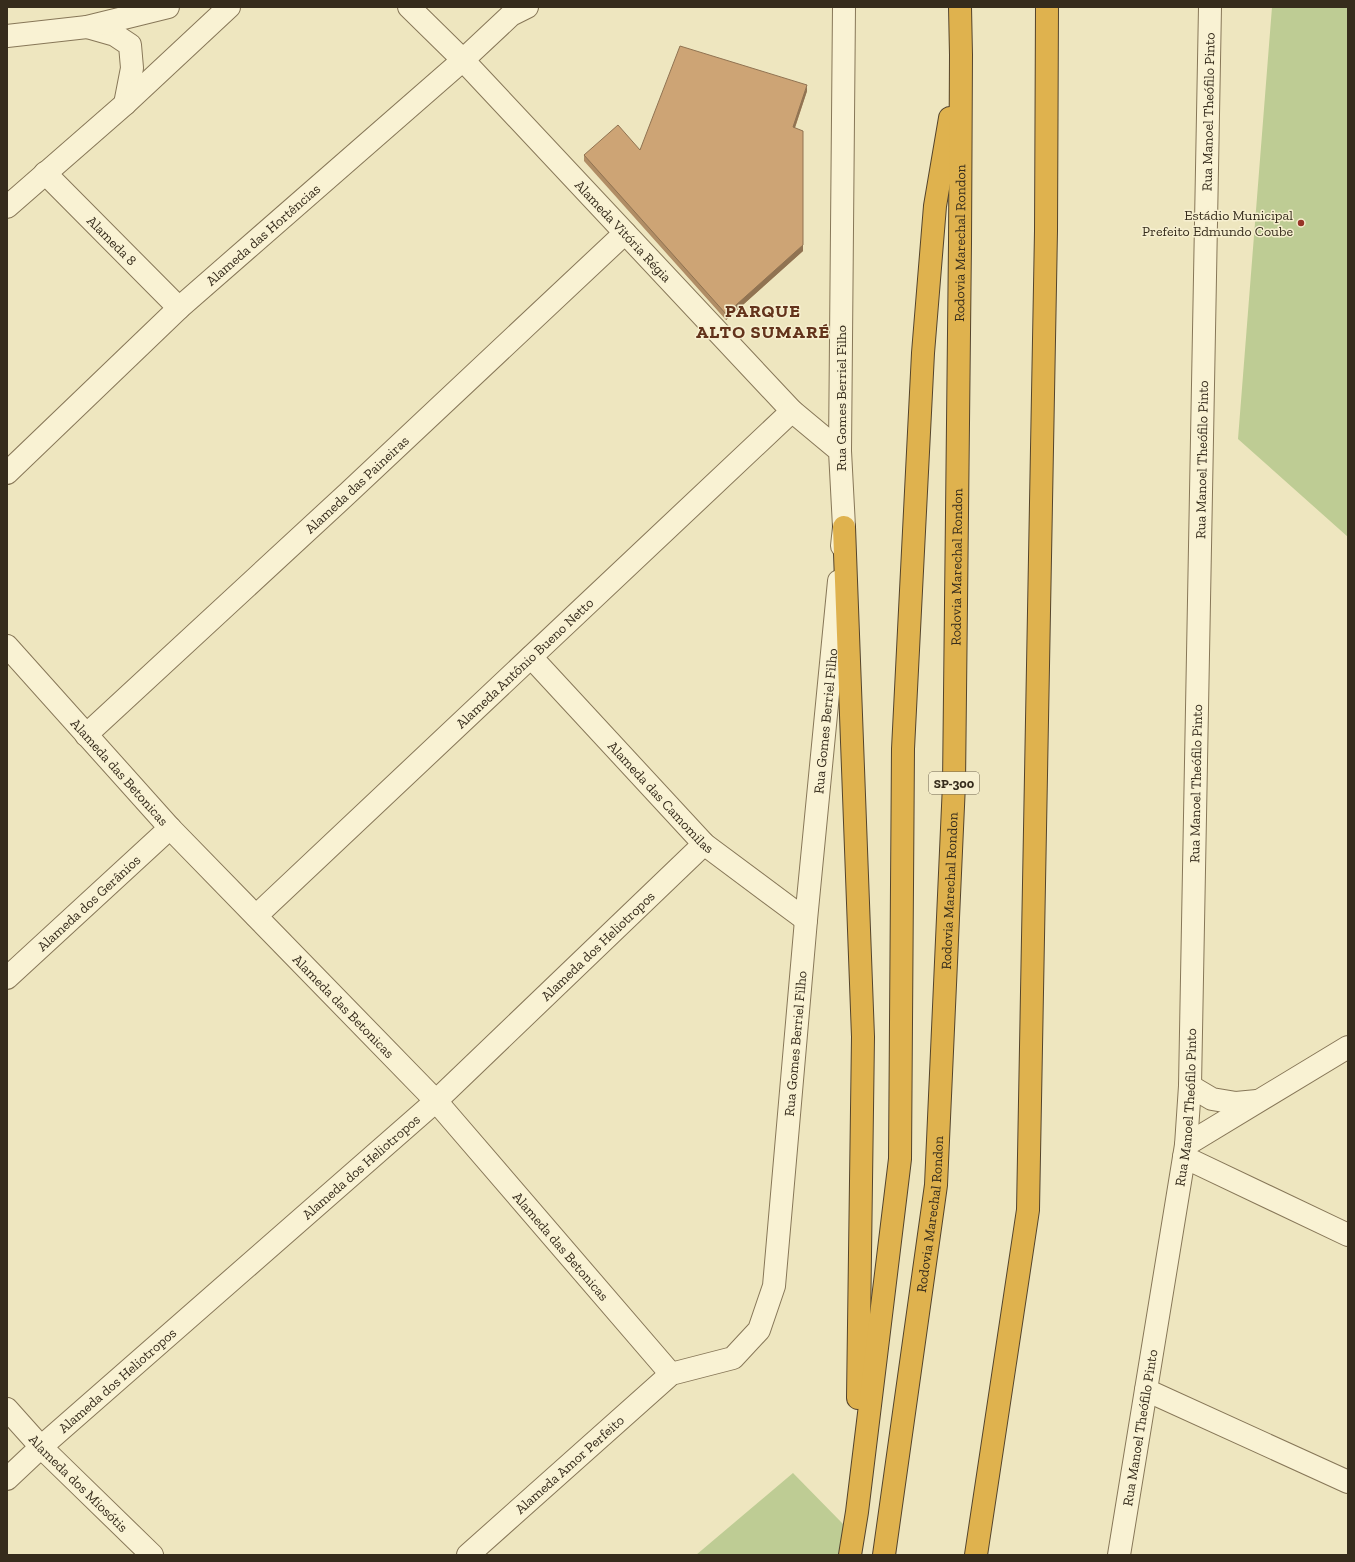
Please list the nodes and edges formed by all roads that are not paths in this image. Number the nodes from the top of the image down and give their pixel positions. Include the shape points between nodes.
1 (168, 7) edge
2 (229, 7) edge
3 (409, 7) edge
4 (527, 7) edge
5 (844, 7) edge
6 (960, 7) edge
7 (1047, 7) edge
8 (1210, 7) edge
9 (87, 26) junction
10 (7, 36) edge
11 (961, 55) junction
12 (463, 60) junction
13 (125, 104) junction
14 (45, 173) junction
15 (7, 207) edge
16 (625, 233) junction
17 (179, 308) junction
18 (792, 411) junction
19 (840, 452) junction
20 (7, 473) edge
21 (844, 527) junction
22 (7, 646) edge
23 (531, 657) junction
24 (86, 734) junction
25 (170, 828) junction
26 (704, 844) junction
27 (256, 916) junction
28 (806, 920) junction
29 (7, 978) edge
30 (1348, 1047) edge
31 (1190, 1086) junction
32 (1260, 1100) junction
33 (436, 1101) junction
34 (1185, 1151) junction
35 (1348, 1235) edge
36 (671, 1374) junction
37 (1146, 1390) junction
38 (7, 1409) edge
39 (41, 1446) junction
40 (7, 1479) edge
41 (1348, 1482) edge
42 (857, 1512) junction
43 (152, 1555) edge
44 (468, 1555) edge
45 (850, 1555) edge
46 (884, 1555) edge
47 (976, 1555) edge
48 (1119, 1555) edge

1 - 9 street
2 - 13 street
3 - 12 street, Alameda Vitória Régia
4 - 12 street, Alameda das Hortências via 511,15
5 - 19 street, Rua Gomes Berriel Filho
6 - 11 highway, Rodovia Marechal Rondon / SP-300
7 - 47 highway via 1028,1210
8 - 31 street, Rua Manoel Theófilo Pinto
9 - 10 street
9 - 13 street via 115,35 130,45 132,68
11 - 42 highway via 935,206 923,353 903,749 900,1159
11 - 46 highway, Rodovia Marechal Rondon / SP-300 via 954,784 936,1185
12 - 16 street, Alameda Vitória Régia
12 - 17 street, Alameda das Hortências
13 - 14 street
14 - 15 street
14 - 17 street, Alameda 8
16 - 18 street, Alameda Vitória Régia
16 - 24 street, Alameda das Paineiras via 342,499
17 - 20 street, Alameda das Hortências
18 - 19 street, Alameda Vitória Régia
18 - 23 street, Alameda Antônio Bueno Netto
19 - 21 street, Rua Gomes Berriel Filho
21 - 28 street, Rua Gomes Berriel Filho
21 - 42 highway via 863,1037
22 - 24 street, Alameda das Betonicas
23 - 26 street, Alameda das Camomilas
23 - 27 street, Alameda Antônio Bueno Netto
24 - 25 street, Alameda das Betonicas
25 - 27 street, Alameda das Betonicas
25 - 29 street, Alameda dos Gerânios
26 - 28 street, Alameda das Camomilas
26 - 33 street, Alameda dos Heliotropos
27 - 33 street, Alameda das Betonicas
28 - 36 street, Rua Gomes Berriel Filho via 774,1286 759,1330 733,1358
30 - 32 street
31 - 32 street via 1212,1099 1236,1103
31 - 34 street, Rua Manoel Theófilo Pinto
32 - 34 street
33 - 36 street, Alameda das Betonicas
33 - 39 street, Alameda dos Heliotropos
34 - 35 street
34 - 37 street, Rua Manoel Theófilo Pinto
36 - 44 street, Alameda Amor Perfeito
37 - 41 street
37 - 48 street, Rua Manoel Theófilo Pinto
38 - 39 street, Alameda dos Miosótis
39 - 40 street, Alameda dos Heliotropos
39 - 43 street, Alameda dos Miosótis
42 - 45 highway

